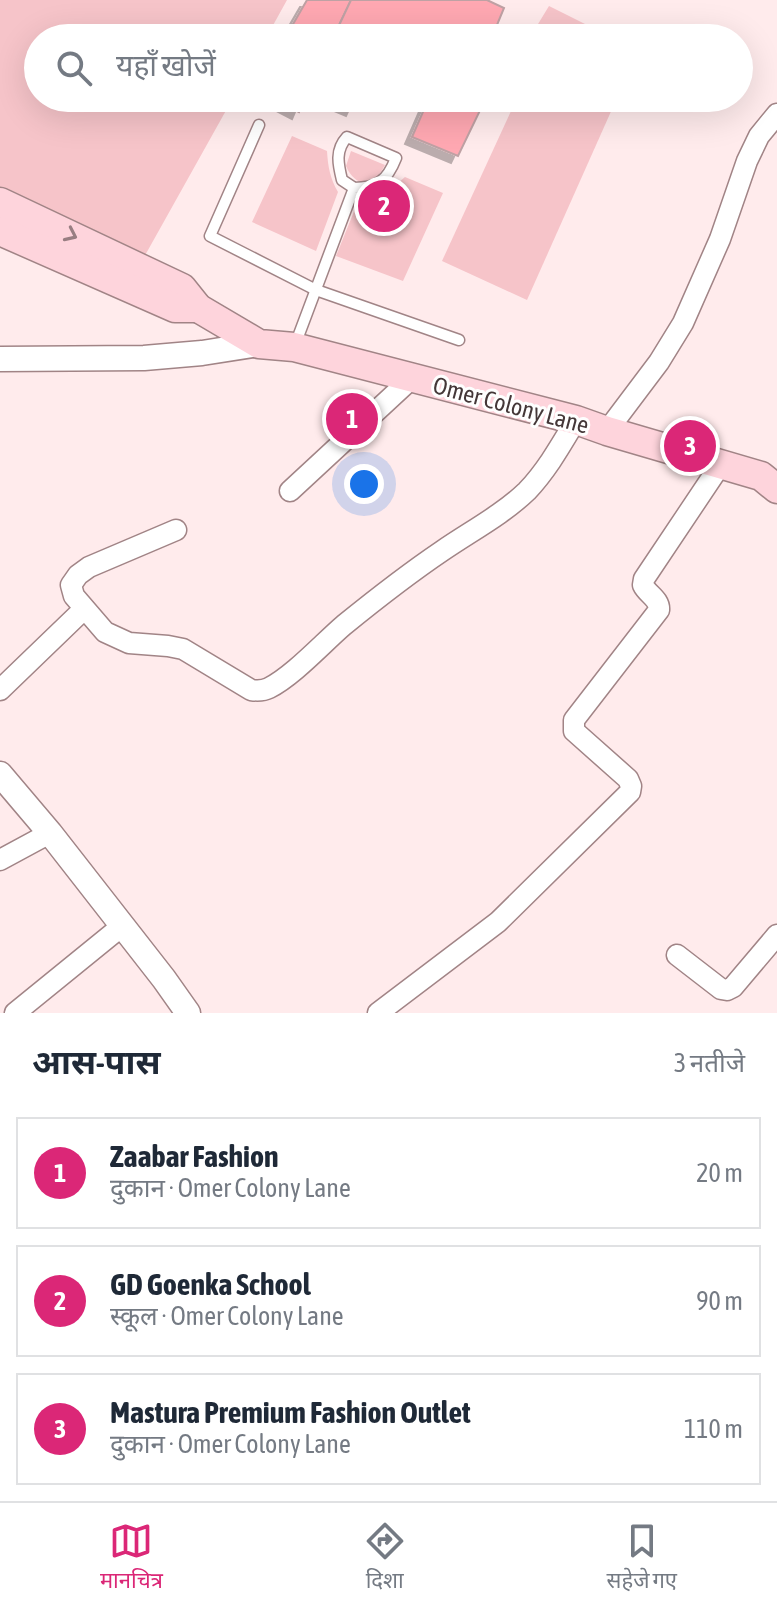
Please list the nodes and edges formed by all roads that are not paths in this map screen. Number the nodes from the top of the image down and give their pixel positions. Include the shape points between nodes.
1 (777, 114) edge
2 (259, 125) dead end
3 (354, 188) junction
4 (0, 202) edge
5 (0, 231) edge
6 (316, 290) junction
7 (198, 308) junction
8 (459, 340) dead end
9 (259, 344) junction
10 (294, 347) junction
11 (0, 359) edge
12 (412, 378) junction
13 (576, 420) junction
14 (607, 431) junction
15 (721, 464) junction
16 (772, 479) edge
17 (290, 491) dead end
18 (176, 530) dead end
19 (84, 609) junction
20 (0, 690) edge
21 (0, 774) edge
22 (50, 833) junction
23 (0, 860) edge
24 (122, 926) junction
25 (777, 935) edge
26 (677, 955) dead end
27 (385, 1011) edge
28 (15, 1013) edge
29 (188, 1013) edge

1 - 14 street via 747,161 683,323
2 - 6 lane via 210,236
3 - 3 lane via 383,181 396,158 347,137 338,164 342,180
3 - 6 lane
4 -> 7 main road via 182,288
5 - 7 main road via 175,308
6 - 8 lane
6 - 10 lane
7 - 9 main road
9 - 10 main road, Omer Colony Lane
9 - 11 street via 144,358
10 - 12 main road, Omer Colony Lane
12 - 13 main road, Omer Colony Lane
12 - 17 street
13 - 14 main road, Omer Colony Lane
13 - 19 street via 548,465 511,505 391,588 261,691 183,649 129,643 105,632
14 - 15 main road, Omer Colony Lane
15 - 16 main road, Omer Colony Lane
15 - 27 street via 644,579 659,610 574,720 574,731 628,779 630,792 498,922
18 - 19 street via 78,575 71,585
19 - 20 street
21 - 22 street
22 - 23 street
22 - 24 street
24 - 28 street
24 - 29 street
25 - 26 street via 727,990

